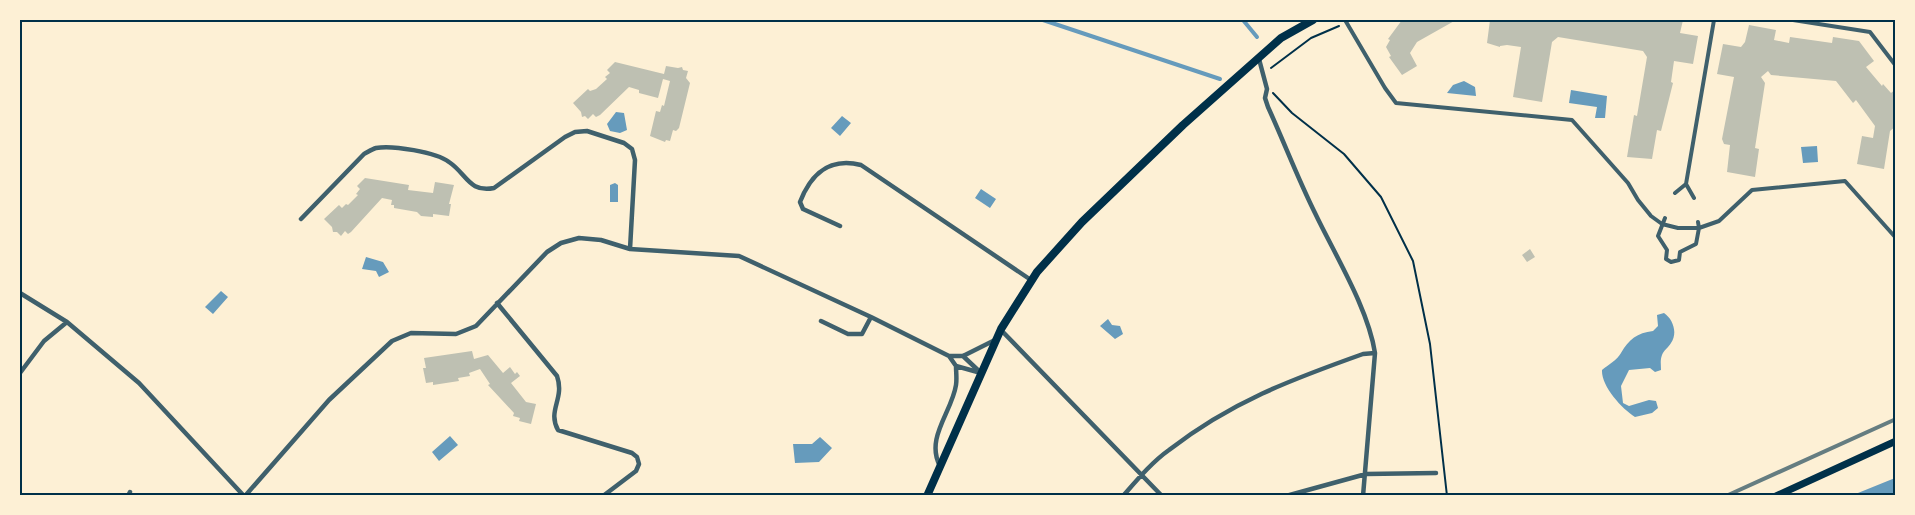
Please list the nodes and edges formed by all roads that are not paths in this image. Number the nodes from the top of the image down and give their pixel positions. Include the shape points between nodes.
1 (1313, 20) edge
2 (1714, 20) edge
3 (1793, 20) edge
4 (1346, 21) edge
5 (1258, 57) junction
6 (1896, 66) edge
7 (1686, 184) junction
8 (1675, 193) dead end
9 (1694, 198) dead end
10 (1665, 218) dead end
11 (301, 219) dead end
12 (1698, 222) dead end
13 (1662, 224) junction
14 (840, 226) dead end
15 (1699, 228) junction
16 (1896, 238) edge
17 (630, 249) junction
18 (1031, 279) junction
19 (20, 293) edge
20 (497, 303) junction
21 (871, 317) junction
22 (821, 321) dead end
23 (67, 322) junction
24 (1001, 329) junction
25 (995, 340) junction
26 (1375, 353) junction
27 (949, 356) junction
28 (963, 356) junction
29 (956, 366) junction
30 (20, 373) edge
31 (981, 373) junction
32 (1896, 441) edge
33 (940, 466) junction
34 (1436, 473) dead end
35 (1143, 474) junction
36 (1366, 474) junction
37 (245, 495) edge
38 (603, 495) edge
39 (927, 495) edge
40 (1123, 495) edge
41 (1162, 495) edge
42 (1286, 495) edge
43 (1363, 495) edge
44 (1776, 495) edge

1 - 5 main road via 1293,29
2 - 7 street
3 - 6 street via 1870,32
4 - 13 street via 1396,103 1572,120
5 - 18 main road via 1102,202
5 - 26 street via 1267,89 1265,98 1353,291
7 - 8 street
7 - 9 street
10 - 13 street
11 - 17 street via 363,154 374,148 434,155 449,161 473,186 483,190 494,188 575,132 587,131 632,149 635,160
12 - 15 street
13 - 15 street
13 - 15 street via 1658,236 1666,259 1671,262 1679,260 1680,252 1696,244
14 - 18 street via 803,209 800,202 807,185 823,170 848,162 861,165
15 - 16 street via 1719,221 1752,189 1845,181
17 - 20 street via 579,238 561,243 547,252
17 - 21 street via 739,256
18 - 24 main road
19 - 23 street
20 - 37 street via 476,326 456,334 411,333 392,341 329,400
20 - 38 street via 556,376 560,394 554,422 558,430 637,457 636,471
21 - 22 street via 862,334 848,334
21 - 27 street
23 - 30 street via 44,341
23 - 37 street via 139,383
24 - 25 main road
24 - 35 street
25 - 28 street
25 - 31 main road
26 - 35 street via 1257,394 1167,451
26 - 36 street
27 - 28 street
27 - 29 street
28 - 31 street
29 - 31 street
29 - 33 street via 956,385 935,444
31 - 33 main road
32 - 44 main road
33 - 39 main road
34 - 36 street
35 - 40 street
35 - 41 street
36 - 42 street
36 - 43 street

